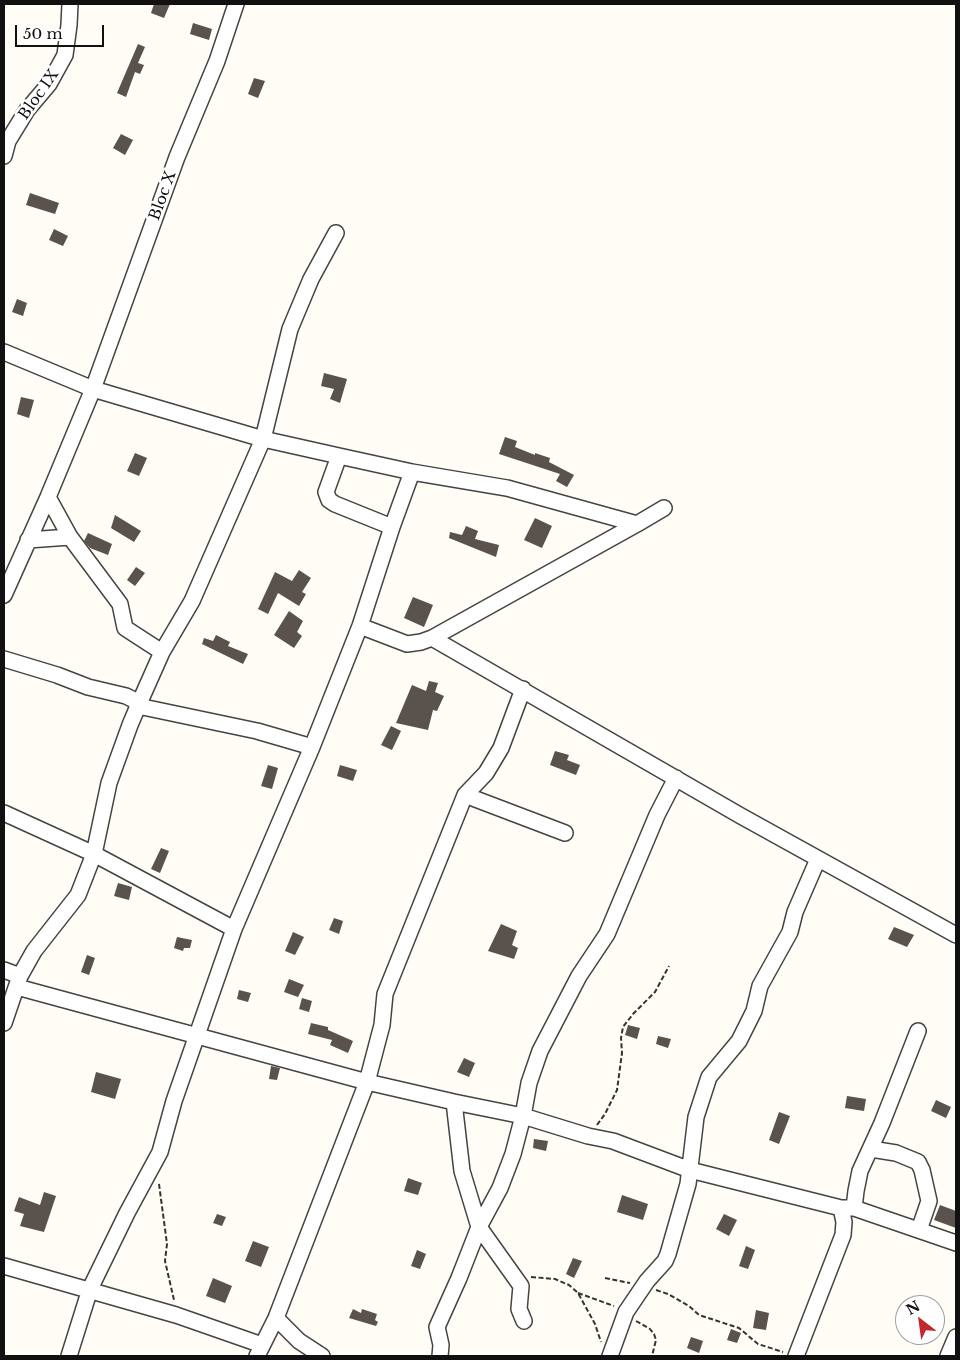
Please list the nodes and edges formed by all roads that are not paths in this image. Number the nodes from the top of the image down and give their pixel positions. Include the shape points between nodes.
1 (70, 4) edge
2 (236, 4) edge
3 (4, 156) edge
4 (336, 233) dead end
5 (4, 352) edge
6 (92, 389) junction
7 (263, 439) junction
8 (339, 456) junction
9 (412, 472) junction
10 (48, 497) junction
11 (664, 508) dead end
12 (637, 524) junction
13 (392, 527) junction
14 (70, 537) junction
15 (28, 540) junction
16 (4, 595) edge
17 (360, 626) junction
18 (432, 638) junction
19 (162, 652) junction
20 (4, 659) edge
21 (523, 690) junction
22 (138, 706) junction
23 (312, 747) junction
24 (676, 778) junction
25 (465, 795) junction
26 (4, 813) edge
27 (565, 833) dead end
28 (94, 854) junction
29 (818, 859) junction
30 (234, 929) junction
31 (956, 935) edge
32 (4, 970) edge
33 (18, 982) junction
34 (4, 1023) edge
35 (918, 1031) dead end
36 (196, 1036) junction
37 (367, 1082) junction
38 (454, 1102) junction
39 (523, 1116) junction
40 (871, 1148) junction
41 (690, 1170) junction
42 (848, 1208) junction
43 (479, 1227) junction
44 (920, 1230) junction
45 (956, 1243) edge
46 (4, 1266) edge
47 (90, 1289) junction
48 (276, 1318) junction
49 (524, 1320) dead end
50 (956, 1337) edge
51 (259, 1350) edge
52 (606, 1352) edge
53 (792, 1355) edge
54 (69, 1356) edge
55 (322, 1356) edge
56 (440, 1356) edge
57 (948, 1356) edge

1 - 3 street, Bloc IX via 65,54 49,84 27,110 8,142
2 - 6 street, Bloc X
4 - 7 street via 311,279 290,329
5 - 6 street
6 - 7 street
6 - 10 street, Bloc X
7 - 8 street
7 - 19 street via 192,601
8 - 9 street
8 - 13 street via 326,492 329,500
9 - 12 street via 507,488
9 - 13 street
10 - 14 street
10 - 15 street, Bloc X
11 - 12 street
12 - 18 street
13 - 17 street
14 - 15 street
14 - 19 street via 120,604 127,630
15 - 16 street, Bloc X
17 - 18 street via 407,644
17 - 23 street
18 - 21 street
19 - 22 street
20 - 22 street via 126,696
21 - 24 street
21 - 25 street via 501,748 486,773
22 - 23 street via 257,731
22 - 28 street via 109,783
23 - 30 street
24 - 29 street
24 - 39 street via 607,934 579,976 540,1051 529,1083
25 - 27 street
25 - 37 street via 385,994 382,1025
26 - 28 street
28 - 30 street
28 - 33 street via 78,895 34,951
29 - 31 street
29 - 41 street via 790,932 760,986 754,1011 739,1041 709,1077 696,1117
30 - 36 street
32 - 33 street
33 - 34 street
33 - 36 street
35 - 40 street
36 - 37 street
36 - 47 street via 160,1152
37 - 38 street
37 - 48 street
38 - 39 street
38 - 43 street via 462,1171
39 - 41 street via 613,1141
39 - 43 street via 514,1154
40 - 42 street
40 - 44 street via 918,1162 930,1202
41 - 42 street
41 - 52 street via 668,1254 622,1319
42 - 44 street
42 - 53 street via 843,1235
43 - 49 street via 521,1286 519,1309
43 - 56 street via 437,1327
44 - 45 street
46 - 47 street
47 - 51 street via 176,1315
47 - 54 street
48 - 51 street
48 - 55 street via 299,1341
50 - 57 street

